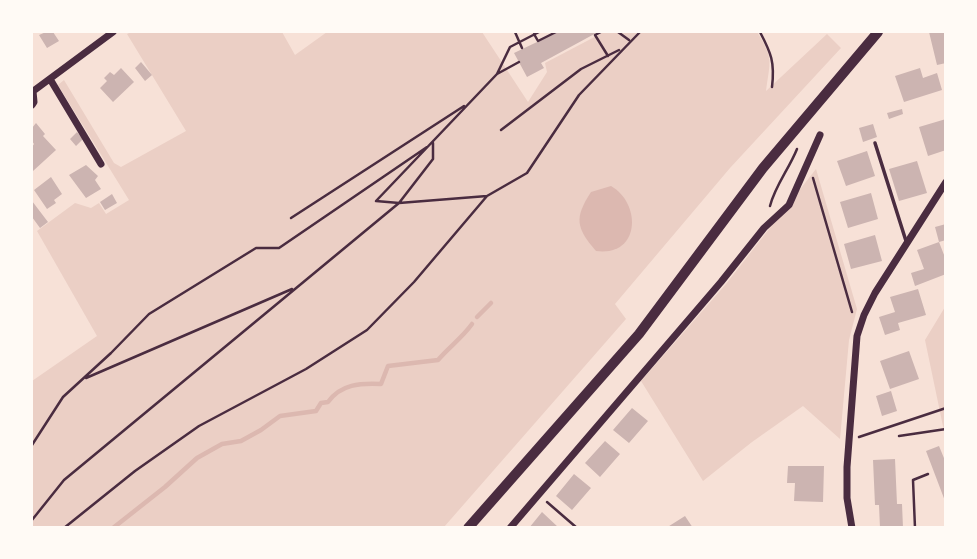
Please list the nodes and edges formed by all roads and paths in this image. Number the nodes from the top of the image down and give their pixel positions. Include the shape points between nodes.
1 (113, 32) edge
2 (515, 32) edge
3 (539, 32) edge
4 (556, 32) edge
5 (601, 32) edge
6 (618, 32) edge
7 (640, 32) edge
8 (760, 32) edge
9 (878, 32) edge
10 (534, 34) junction
11 (630, 41) junction
12 (519, 42) junction
13 (522, 48) dead end
14 (623, 48) junction
15 (608, 56) junction
16 (519, 62) dead end
17 (498, 74) junction
18 (50, 79) junction
19 (772, 87) dead end
20 (32, 91) edge
21 (467, 104) junction
22 (32, 105) edge
23 (500, 130) dead end
24 (820, 135) dead end
25 (433, 143) junction
26 (799, 143) dead end
27 (874, 143) dead end
28 (809, 161) junction
29 (101, 164) dead end
30 (946, 181) edge
31 (486, 196) junction
32 (399, 204) junction
33 (770, 206) dead end
34 (291, 218) dead end
35 (906, 243) junction
36 (183, 286) dead end
37 (295, 287) junction
38 (184, 292) junction
39 (858, 336) junction
40 (81, 380) junction
41 (946, 408) edge
42 (946, 429) edge
43 (899, 436) dead end
44 (849, 440) junction
45 (32, 445) edge
46 (928, 474) dead end
47 (548, 504) dead end
48 (32, 520) edge
49 (64, 527) edge
50 (468, 527) edge
51 (510, 527) edge
52 (577, 527) edge
53 (852, 527) edge
54 (915, 527) edge

1 - 18 street
2 - 12 path
3 - 10 path
4 - 10 path via 538,41
5 - 15 path via 595,35
6 - 11 path
7 - 11 path
8 - 19 path via 774,66
9 - 50 main road via 763,168 639,334
10 - 12 path
11 - 14 path
12 - 13 path
12 - 17 path via 510,47
14 - 15 path
14 - 31 path via 579,95 527,173
15 - 23 path via 581,69
16 - 17 path
17 - 21 path
18 - 20 street
18 - 29 street
20 - 22 street
21 - 25 path
21 - 34 path
24 - 28 street
25 - 32 path via 433,159
25 - 32 path via 376,201
25 - 38 path via 279,248 256,248
26 - 33 path
27 - 35 lane
28 - 39 path
28 - 51 street via 789,205 764,228
30 - 35 street
31 - 32 path
31 - 49 path via 367,330 306,369 199,426
32 - 37 path
35 - 39 street via 870,304
36 - 38 path
37 - 40 path
37 - 48 path via 64,480
38 - 40 path via 149,314
39 - 44 street
40 - 45 path via 63,397
41 - 44 path
42 - 43 path
44 - 53 street via 847,498
46 - 54 path via 913,480
47 - 52 path

